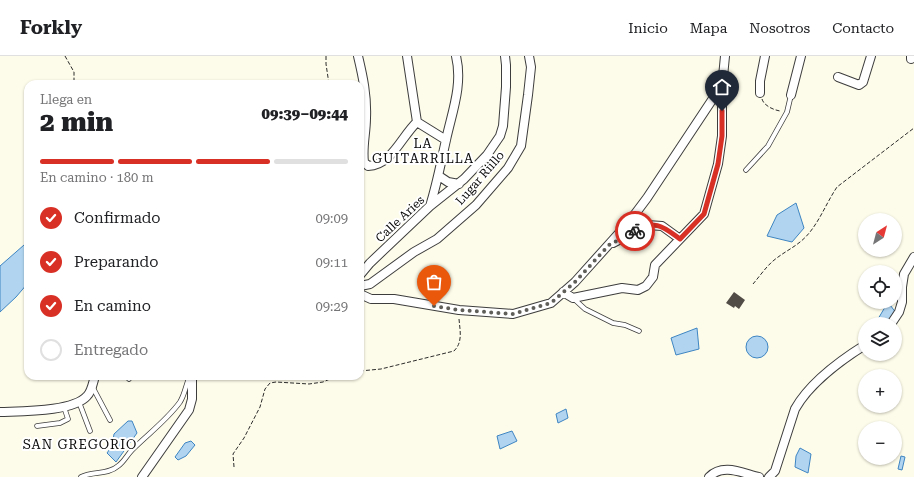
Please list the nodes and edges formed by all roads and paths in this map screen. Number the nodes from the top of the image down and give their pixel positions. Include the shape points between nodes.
1 (65, 56) edge
2 (326, 56) edge
3 (358, 56) edge
4 (407, 56) edge
5 (456, 56) edge
6 (505, 56) edge
7 (529, 56) edge
8 (725, 56) edge
9 (764, 56) edge
10 (801, 56) edge
11 (869, 56) edge
12 (838, 77) dead end
13 (74, 80) edge
14 (328, 80) edge
15 (363, 80) edge
16 (364, 85) edge
17 (722, 87) junction
18 (760, 93) joint
19 (791, 95) joint
20 (787, 112) junction
21 (416, 122) junction
22 (914, 128) edge
23 (364, 135) edge
24 (446, 140) junction
25 (364, 162) edge
26 (746, 170) dead end
27 (439, 176) junction
28 (459, 184) junction
29 (430, 206) junction
30 (680, 239) junction
31 (609, 245) junction
32 (914, 257) edge
33 (364, 270) edge
34 (753, 284) dead end
35 (364, 285) edge
36 (563, 292) junction
37 (364, 296) edge
38 (573, 298) junction
39 (459, 310) junction
40 (896, 317) edge
41 (639, 331) dead end
42 (858, 350) edge
43 (364, 371) edge
44 (94, 380) edge
45 (189, 380) edge
46 (191, 380) edge
47 (328, 380) edge
48 (92, 386) junction
49 (79, 402) junction
50 (64, 407) junction
51 (0, 412) edge
52 (110, 420) dead end
53 (37, 426) dead end
54 (90, 431) dead end
55 (234, 467) dead end
56 (81, 477) edge
57 (142, 477) edge
58 (708, 477) edge
59 (759, 477) edge
60 (769, 477) edge

1 - 13 path via 74,72
2 - 14 path
3 - 15 street
4 - 21 street
5 - 24 street via 459,68 458,89
6 - 28 street, Calle Aries via 506,87 500,136
7 - 35 street, Lugar Riillo via 530,81 521,146 508,168 476,205 436,238 370,284
8 - 17 street
9 - 18 street
10 - 19 street
11 - 12 street via 863,82 859,85
16 - 23 street
17 - 30 street via 722,136 718,164 704,214
17 - 31 street via 647,198
18 - 20 path via 763,102 775,110
19 - 20 lane
20 - 26 lane via 768,146
21 - 24 street
21 - 25 street via 392,154 376,166 368,166
22 - 34 path via 837,187 810,233 773,261
24 - 27 street
27 - 28 street via 448,182
27 - 29 street
28 - 29 street, Calle Aries
29 - 33 street, Calle Aries
30 - 31 street via 662,226 647,225
30 - 38 street via 656,265 654,277 646,286 638,290 622,288
31 - 36 street
32 - 40 street via 904,274 902,302
36 - 38 street
36 - 39 street via 551,303 513,314
37 - 39 street via 371,300 394,299
38 - 41 lane via 585,309 613,323
39 - 43 path via 461,341 454,351
42 - 60 street via 830,369 799,401 775,472
44 - 48 street
45 - 56 lane via 177,406 118,466 106,472
46 - 57 street via 192,399 189,410
47 - 55 path via 309,384 270,383 265,389 257,413 233,454
48 - 49 street via 88,396
48 - 52 lane
49 - 50 street
49 - 54 lane
50 - 51 street
50 - 53 lane via 68,419 60,423
58 - 59 street via 715,471 726,469

